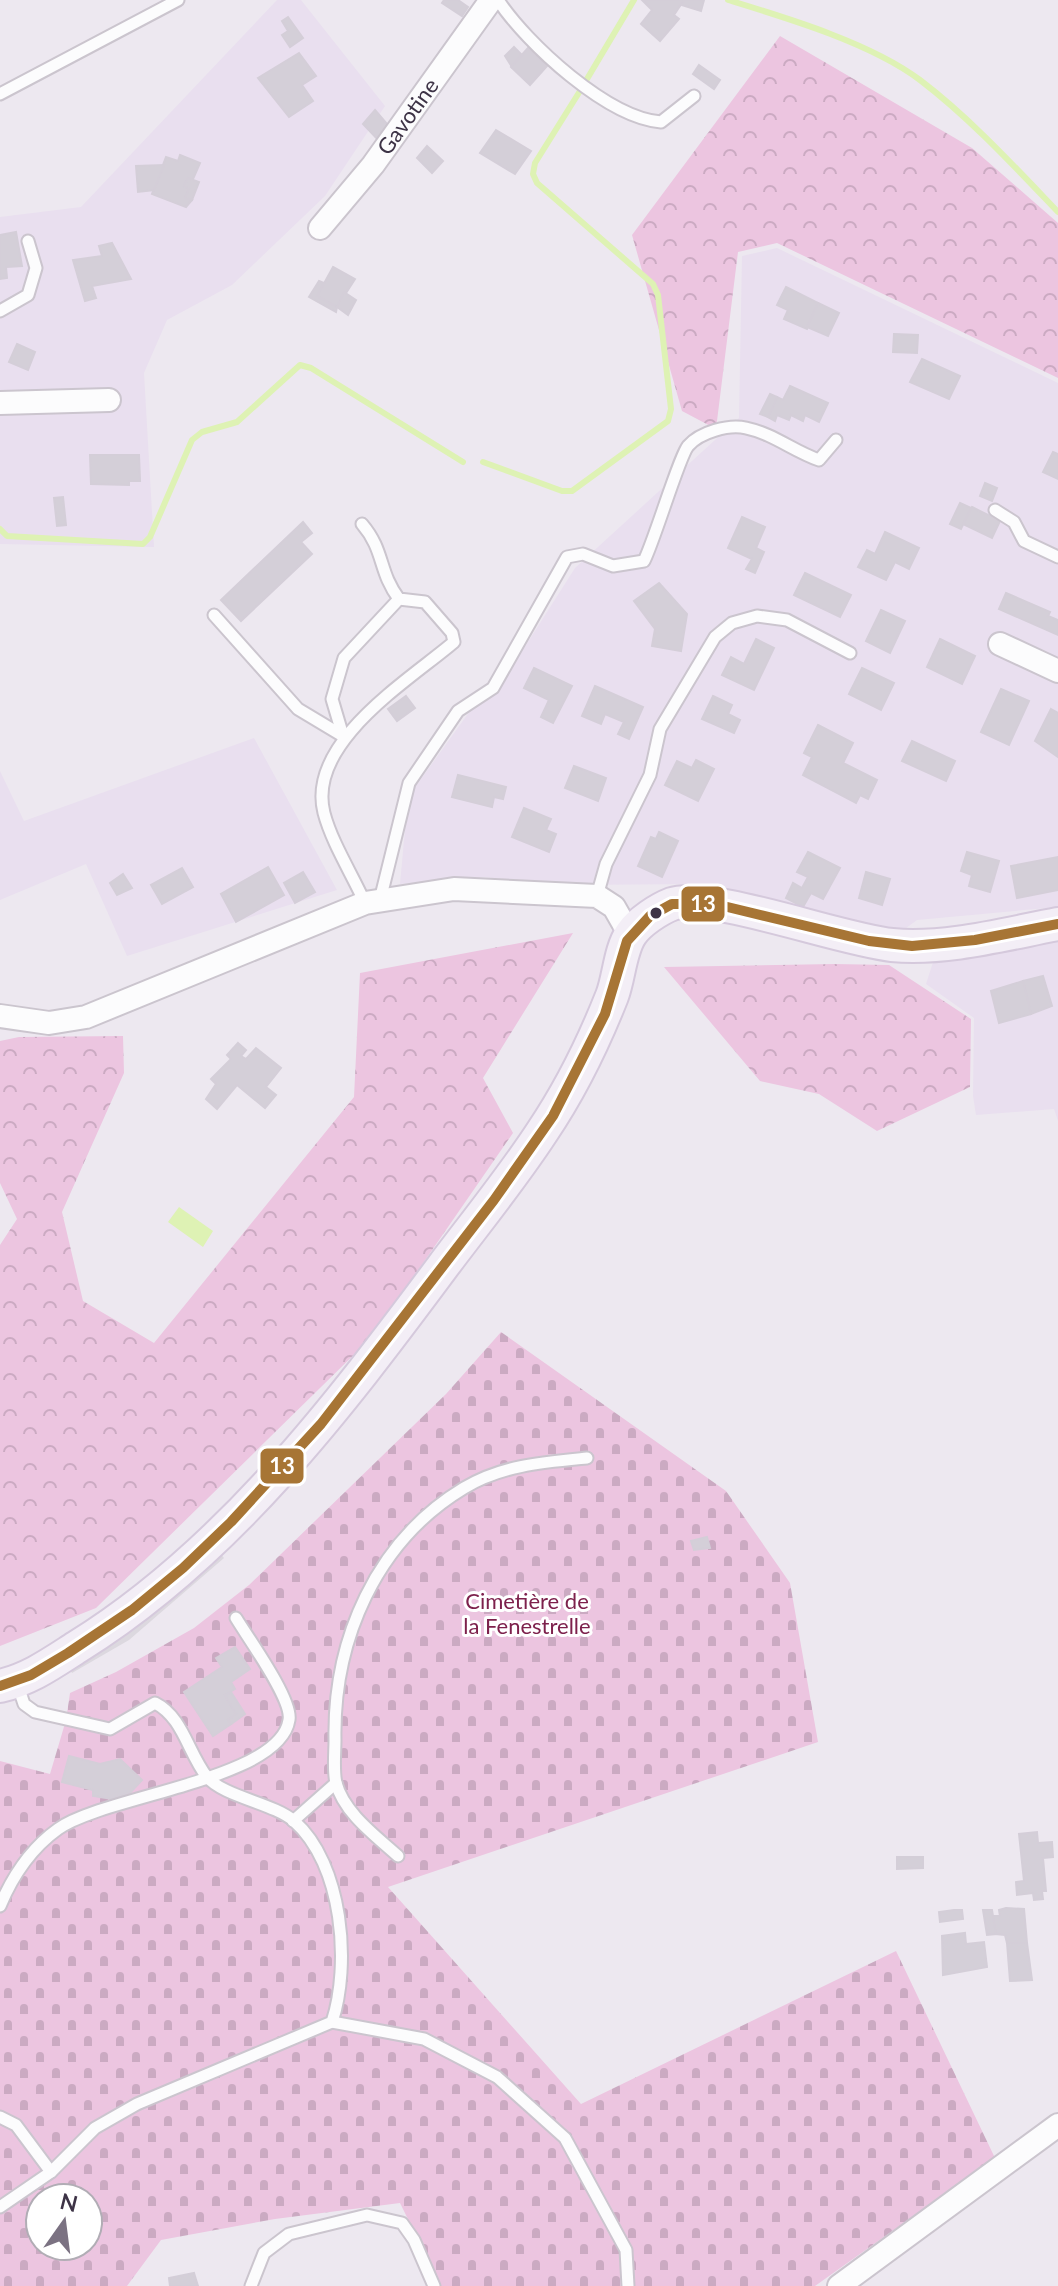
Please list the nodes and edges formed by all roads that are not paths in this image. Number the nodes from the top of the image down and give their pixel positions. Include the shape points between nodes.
1 (178, 0) edge
2 (491, 0) edge
3 (498, 0) edge
4 (0, 94) edge
5 (694, 96) dead end
6 (320, 228) dead end
7 (28, 241) dead end
8 (0, 311) edge
9 (4, 399) edge
10 (109, 400) dead end
11 (836, 440) dead end
12 (995, 510) dead end
13 (362, 524) dead end
14 (1058, 557) edge
15 (399, 599) junction
16 (214, 615) dead end
17 (1000, 644) dead end
18 (850, 653) dead end
19 (1058, 671) edge
20 (343, 736) junction
21 (597, 896) junction
22 (372, 901) junction
23 (1058, 924) edge
24 (630, 935) junction
25 (0, 1016) edge
26 (587, 1458) dead end
27 (236, 1618) dead end
28 (8, 1684) edge
29 (208, 1779) junction
30 (336, 1783) junction
31 (293, 1821) junction
32 (398, 1856) dead end
33 (0, 1906) edge
34 (332, 2022) junction
35 (0, 2117) edge
36 (1058, 2125) edge
37 (51, 2172) junction
38 (0, 2207) edge
39 (251, 2286) edge
40 (434, 2286) edge
41 (628, 2286) edge
42 (839, 2286) edge

1 - 4 lane
2 - 6 street, Gavotine via 373,165
3 - 5 lane via 568,72 641,121 661,122
7 - 8 lane via 36,268 28,295
9 - 10 street
11 - 22 lane via 819,460 780,438 742,427 714,430 688,446 644,561 613,566 583,554 567,557 493,688 458,711 409,783
12 - 14 lane via 1014,522 1024,541
13 - 15 lane via 378,543 385,580
15 - 20 lane via 344,658 332,699
15 - 20 lane via 425,602 454,642
16 - 20 lane via 298,709
17 - 19 street
18 - 21 lane via 787,620 757,616 732,623 715,637 660,729 650,775 606,864
20 - 22 lane via 326,774 325,815
21 - 22 street via 454,889
21 - 24 street via 614,907
22 - 25 street via 86,1017 49,1023
23 - 24 street via 938,944 894,945 690,901 656,913
24 - 28 street via 591,1049 542,1132 358,1380 268,1482 181,1569 121,1620 43,1670
26 - 30 lane via 513,1468 467,1486 429,1514 380,1568 344,1652 335,1705
27 - 29 lane via 284,1698 290,1719 283,1737 270,1749
28 - 29 lane via 35,1712 110,1729 155,1703 169,1710
29 - 31 lane
29 - 33 lane via 59,1827 25,1860
30 - 31 lane
30 - 32 lane via 349,1808
31 - 34 lane via 330,1878 338,1907 340,1999
34 - 37 lane via 137,2104 95,2128
34 - 41 lane via 424,2039 497,2077 565,2138 626,2250
35 - 37 lane via 16,2125
36 - 42 street
37 - 38 lane
39 - 40 lane via 264,2253 289,2234 367,2215 402,2223

